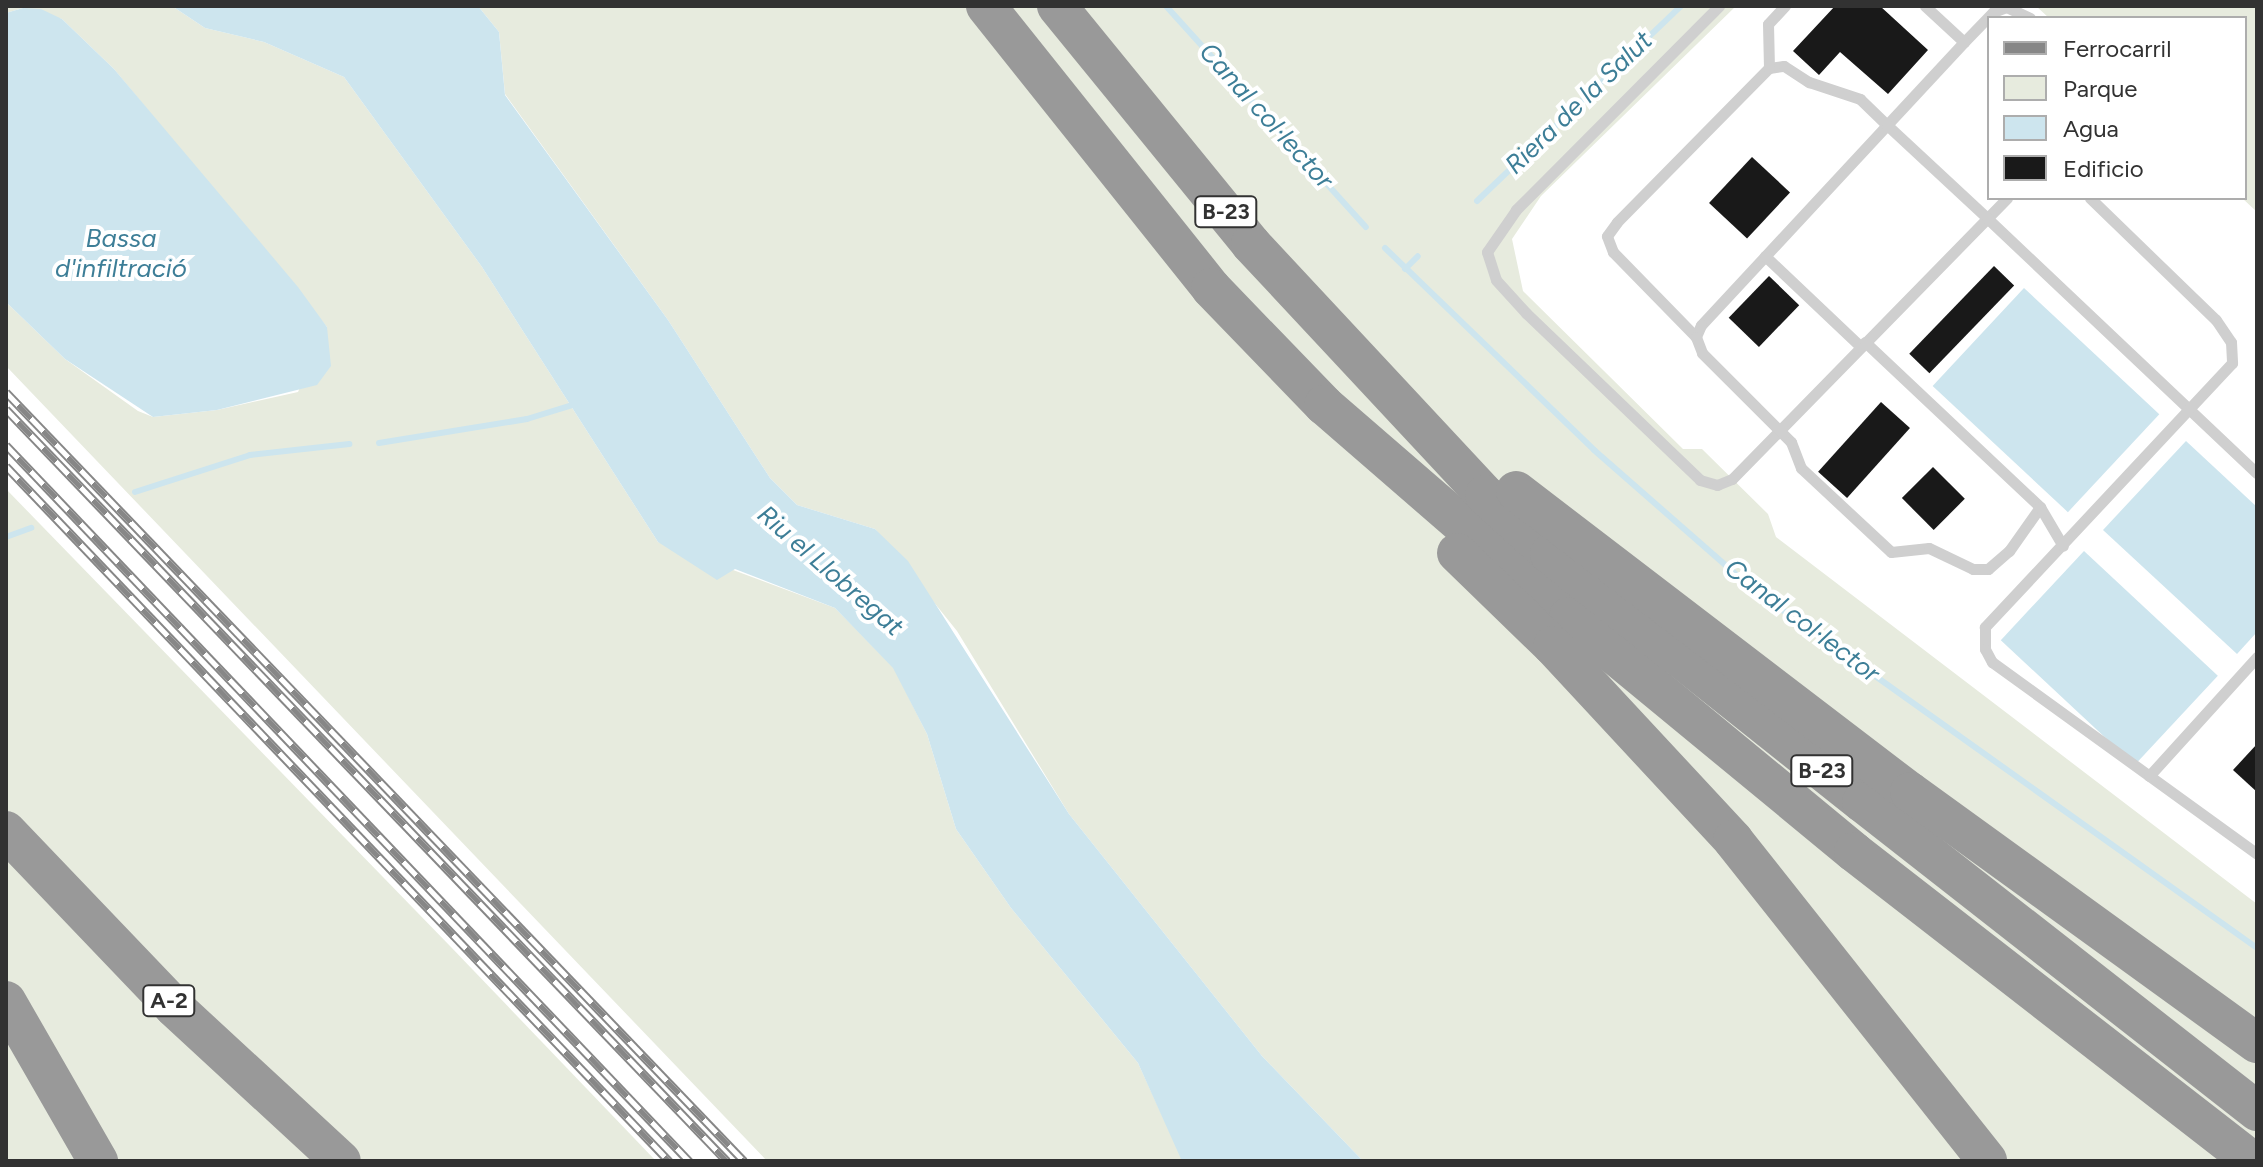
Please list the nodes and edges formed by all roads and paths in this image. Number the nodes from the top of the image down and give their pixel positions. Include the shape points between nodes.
1 (986, 6) edge
2 (1057, 6) edge
3 (1719, 6) edge
4 (1785, 6) edge
5 (1925, 6) edge
6 (1989, 16) edge
7 (2026, 16) edge
8 (1987, 18) edge
9 (1964, 42) junction
10 (1769, 68) junction
11 (1887, 125) junction
12 (2005, 200) edge
13 (2092, 200) edge
14 (1987, 218) junction
15 (1765, 256) junction
16 (1696, 337) junction
17 (1863, 344) junction
18 (1324, 405) junction
19 (1406, 409) junction
20 (2192, 411) junction
21 (1778, 431) junction
22 (2257, 473) edge
23 (2040, 507) junction
24 (2063, 546) junction
25 (2257, 657) edge
26 (2149, 776) junction
27 (6, 831) edge
28 (2257, 854) edge
29 (6, 1001) edge
30 (2257, 1043) edge
31 (2257, 1111) edge
32 (98, 1161) edge
33 (341, 1161) edge
34 (1987, 1161) edge
35 (2252, 1161) edge

1 - 18 highway, B-23 via 1211,288
2 - 19 highway, B-23 via 1251,244
3 - 21 lane via 1516,210 1493,238 1488,266 1526,313 1700,480 1717,485 1732,479
4 - 10 lane via 1768,24
5 - 9 lane
6 - 7 lane via 2006,7
8 - 9 lane
9 - 11 lane
10 - 11 lane via 1784,66 1809,82 1842,89
10 - 16 lane via 1607,236 1613,252
11 - 14 lane
11 - 15 lane
12 - 14 lane
13 - 20 lane via 2216,320 2231,342 2232,363
14 - 17 lane
14 - 20 lane
15 - 16 lane
15 - 17 lane
16 - 21 lane via 1702,353
17 - 21 lane
17 - 23 lane
18 - 34 highway via 1391,490 1553,646 1733,840
18 - 35 highway, B-23 via 1569,617 1854,852
19 - 30 highway via 1910,792
19 - 31 highway, B-23 via 1485,495 1550,554
20 - 22 lane
20 - 24 lane
21 - 23 lane via 1791,442 1801,468 1891,552 1929,548 1973,569 1988,569 2009,551
23 - 24 lane
24 - 26 lane via 1985,627 1985,649 1992,662
25 - 26 lane
26 - 28 lane
27 - 33 highway, A-2 via 174,1007
29 - 32 highway

